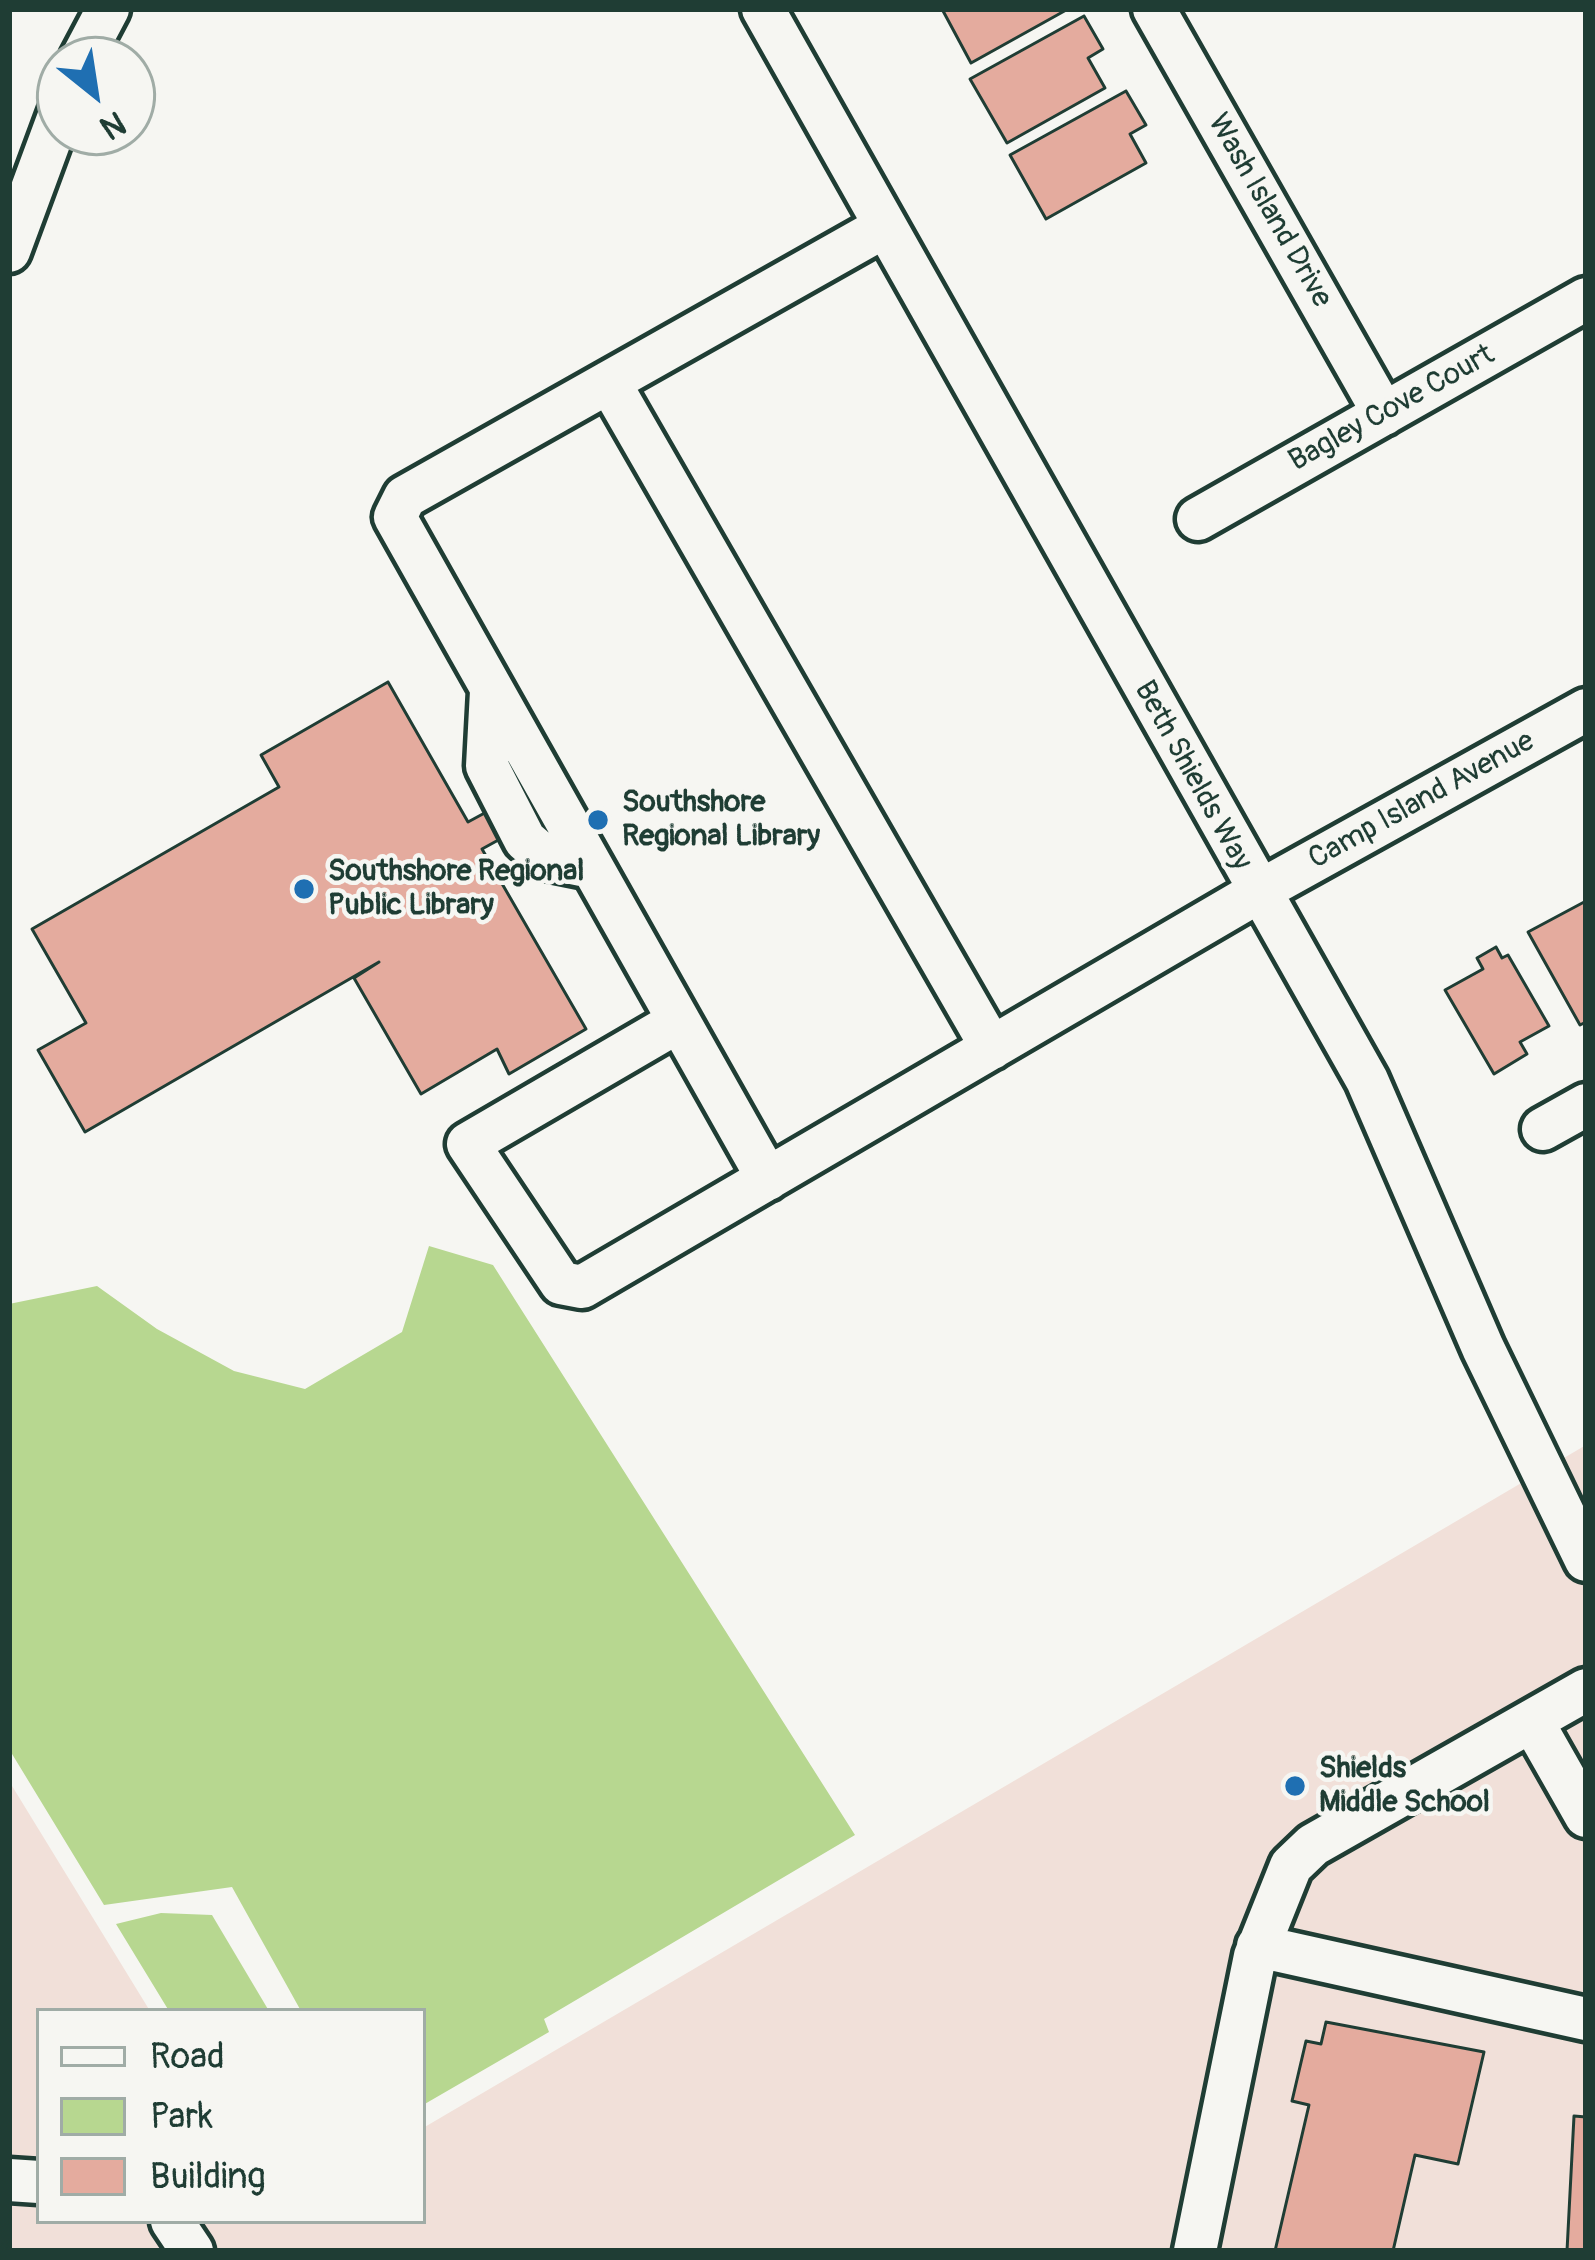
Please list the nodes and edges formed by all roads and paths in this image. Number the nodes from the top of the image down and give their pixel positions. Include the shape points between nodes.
1 (108, 9) edge
2 (763, 9) edge
3 (1154, 9) edge
4 (94, 36) edge
5 (44, 156) edge
6 (884, 227) junction
7 (10, 247) edge
8 (1586, 299) edge
9 (609, 382) junction
10 (1384, 414) junction
11 (1198, 519) dead end
12 (1586, 710) edge
13 (1258, 892) junction
14 (679, 1021) junction
15 (992, 1048) junction
16 (1586, 1105) edge
17 (1543, 1129) dead end
18 (768, 1179) junction
19 (1586, 1560) edge
20 (1586, 1690) edge
21 (1532, 1721) junction
22 (1586, 1816) edge
23 (1258, 1946) junction
24 (1586, 2019) edge
25 (174, 2224) edge
26 (192, 2251) edge
27 (1195, 2251) edge

1 - 4 street
2 - 6 street, Beth Shields Way
3 - 10 street, Wash Island Drive
5 - 7 street
6 - 9 street
6 - 13 street, Beth Shields Way
8 - 10 street, Bagley Cove Court
9 - 14 street via 405,497 395,517
9 - 15 street
10 - 11 street, Bagley Cove Court
12 - 13 street, Camp Island Avenue
13 - 15 street, Camp Island Avenue
13 - 19 street, Beth Shields Way via 1367,1080
14 - 18 street
14 - 18 street, Camp Island Avenue via 468,1144 553,1275 582,1287
15 - 18 street, Camp Island Avenue
16 - 17 street
20 - 21 street
21 - 22 street
21 - 23 street via 1313,1845 1291,1866
23 - 24 street
23 - 27 street
25 - 26 street

